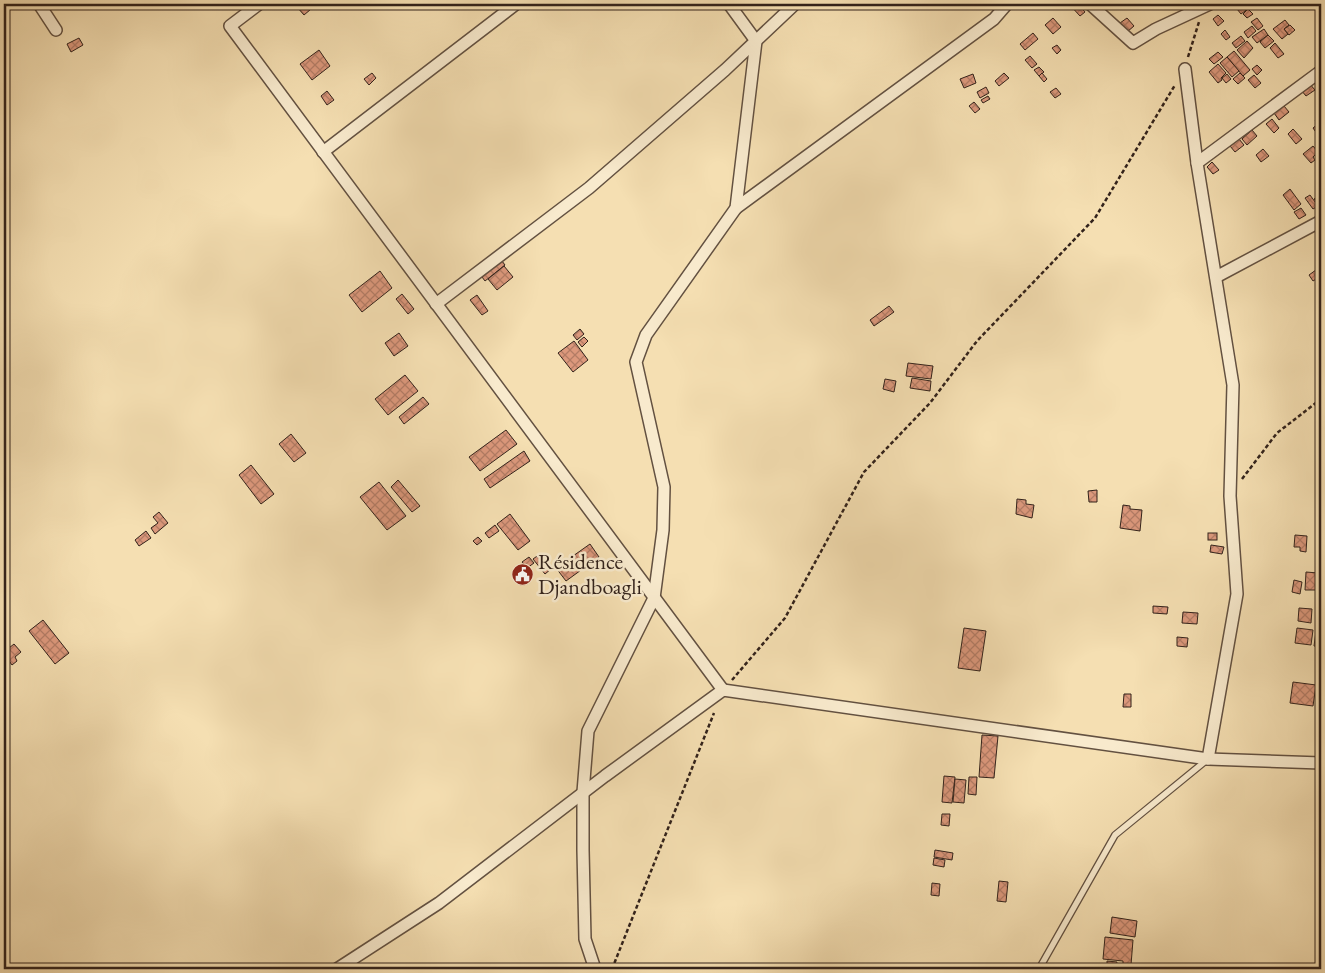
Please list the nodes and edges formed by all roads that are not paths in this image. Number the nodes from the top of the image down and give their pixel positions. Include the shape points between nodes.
1 (39, 4) edge
2 (259, 4) edge
3 (516, 4) edge
4 (729, 4) edge
5 (795, 4) edge
6 (1007, 4) edge
7 (1090, 4) edge
8 (1207, 6) edge
9 (56, 30) dead end
10 (756, 41) junction
11 (1185, 69) road end
12 (1321, 71) edge
13 (323, 152) junction
14 (1197, 163) junction
15 (736, 208) junction
16 (1321, 220) edge
17 (1216, 278) junction
18 (436, 304) junction
19 (654, 598) junction
20 (722, 690) junction
21 (1208, 759) junction
22 (1321, 763) edge
23 (584, 792) junction
24 (338, 969) edge
25 (595, 969) edge
26 (1039, 969) edge

1 - 9 street
2 - 13 street via 230,26
3 - 13 street
4 - 10 street
5 - 10 street
6 - 15 street via 994,20
7 - 8 street via 1133,43
10 - 15 street
10 - 18 street via 589,188
11 - 14 street
12 - 14 street
13 - 18 street
14 - 17 street
15 - 19 street via 646,335 636,362 664,487 663,530
16 - 17 street
17 - 21 street via 1233,385 1230,496 1237,594
18 - 19 street
19 - 20 street
19 - 23 street via 588,731
20 - 21 street
20 - 23 street
21 - 22 street
21 - 26 lane via 1115,835
23 - 24 street via 438,903
23 - 25 street via 585,939

